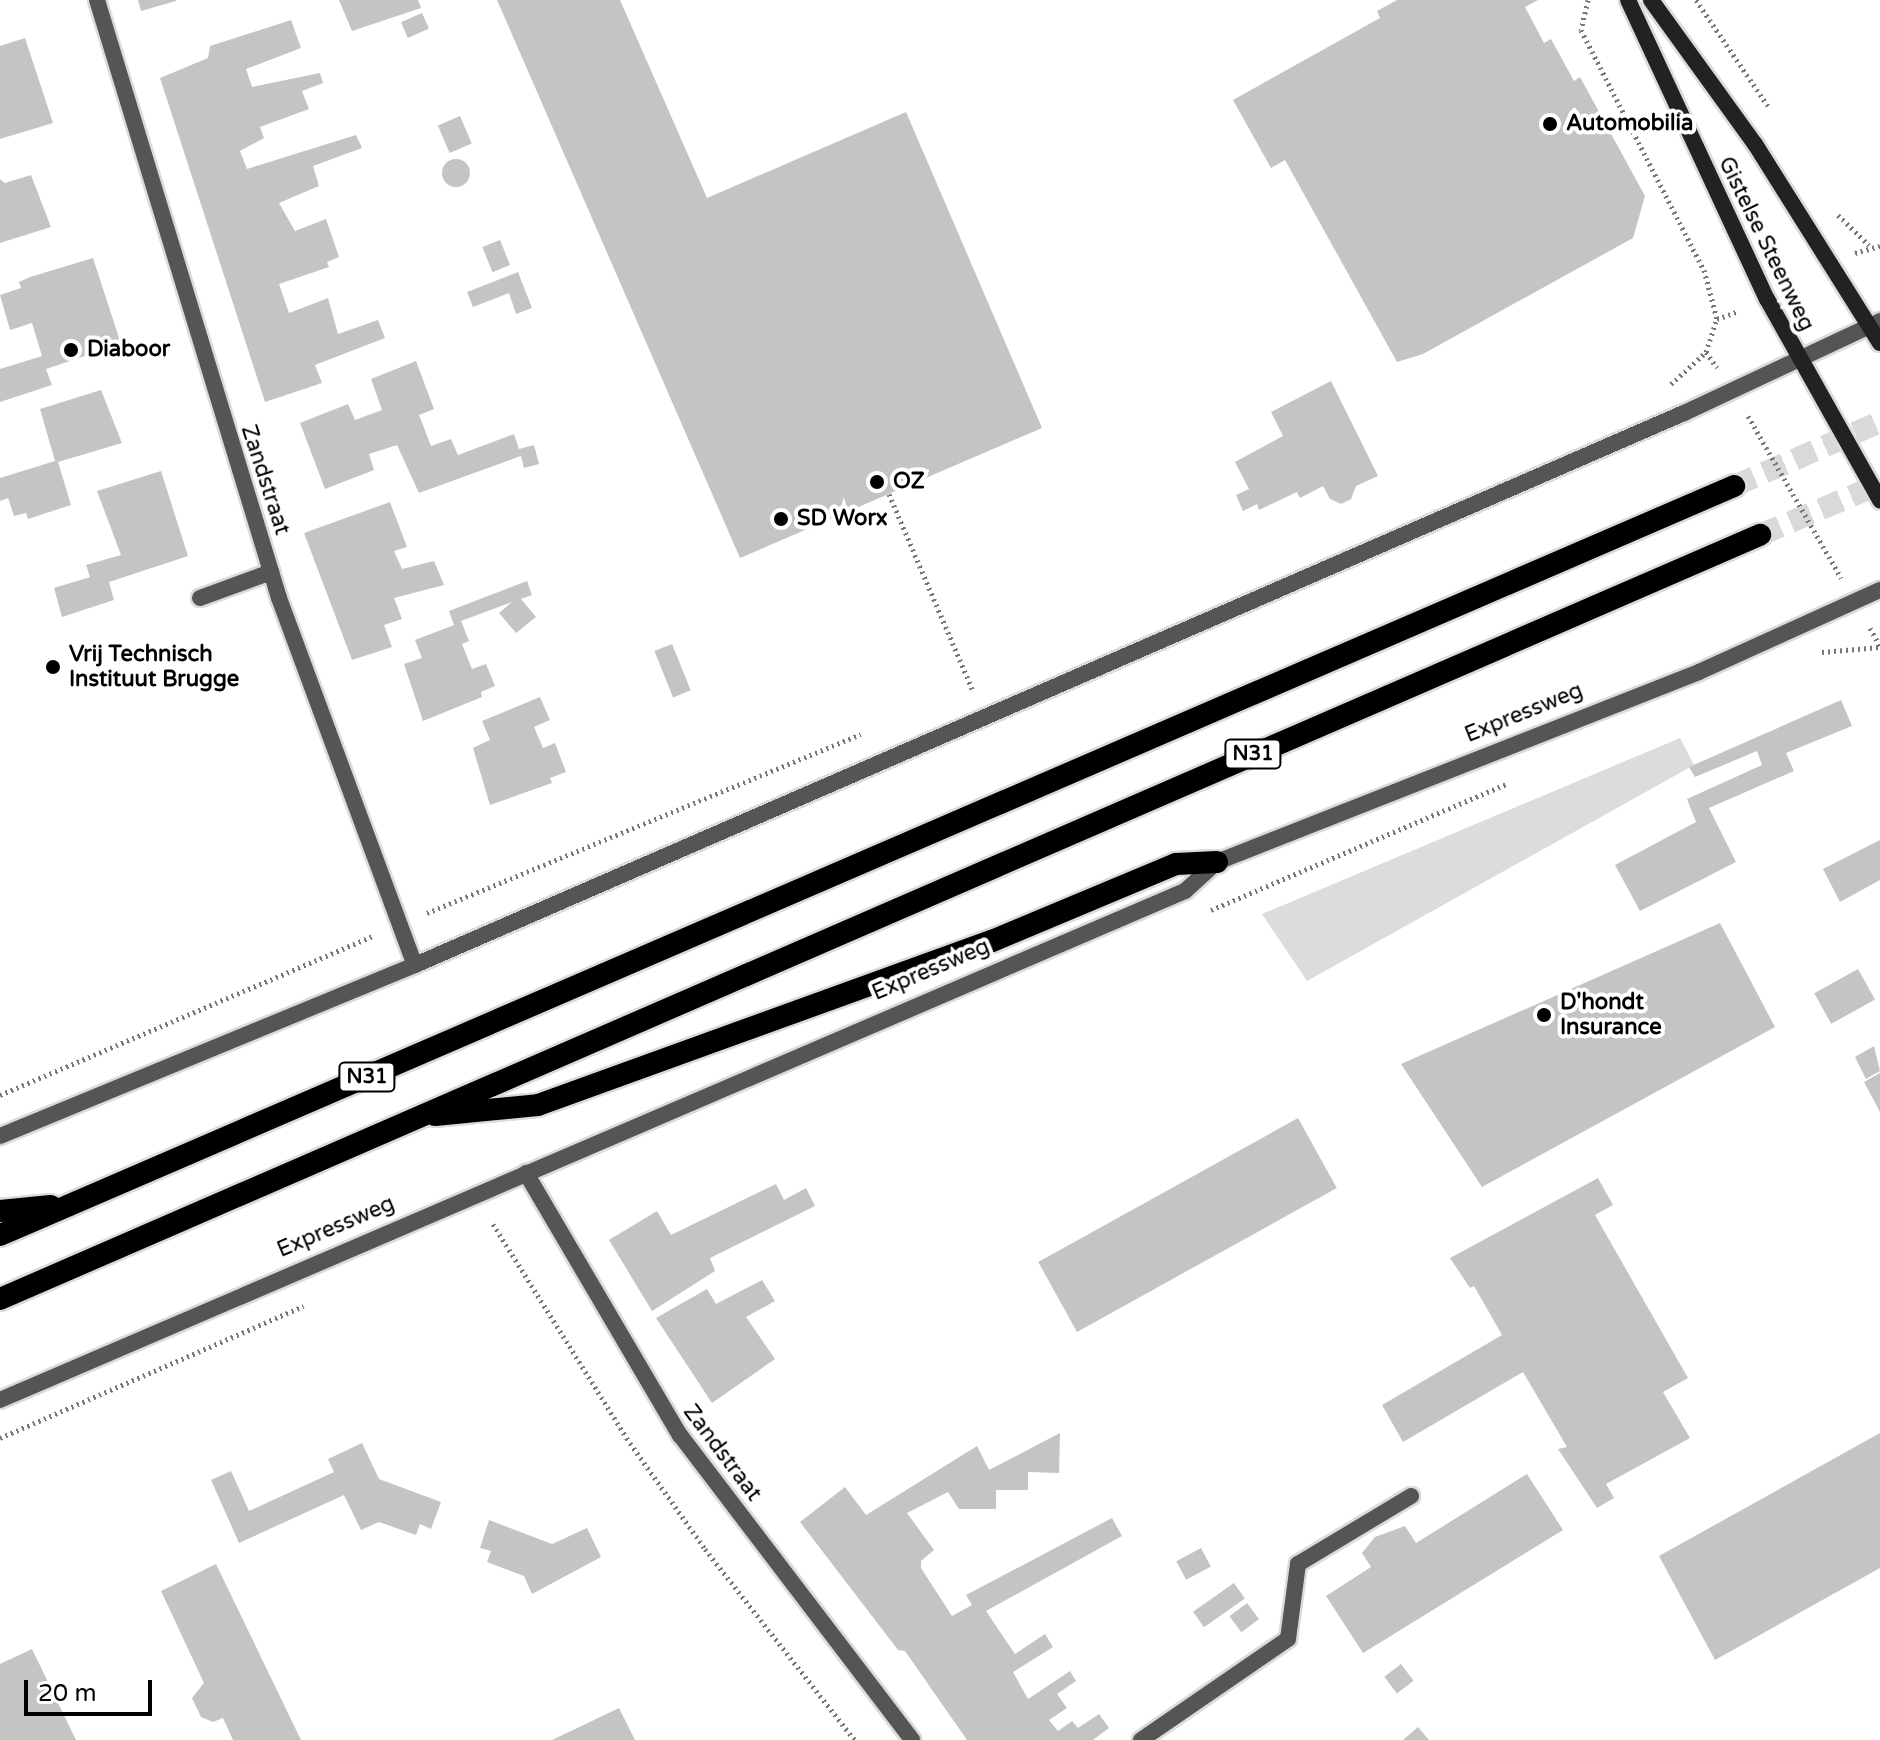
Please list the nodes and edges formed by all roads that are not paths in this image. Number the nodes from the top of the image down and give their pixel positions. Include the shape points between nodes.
1 (97, 0) edge
2 (1628, 0) edge
3 (1651, 0) edge
4 (1875, 324) edge
5 (1880, 343) edge
6 (1799, 358) junction
7 (1734, 486) tunnel mouth
8 (1880, 500) edge
9 (1760, 535) tunnel mouth
10 (271, 572) junction
11 (1880, 590) edge
12 (200, 598) dead end
13 (1217, 862) junction
14 (415, 965) junction
15 (414, 1117) junction
16 (0, 1136) edge
17 (526, 1173) junction
18 (73, 1204) junction
19 (0, 1211) edge
20 (0, 1235) edge
21 (0, 1299) edge
22 (0, 1400) edge
23 (1411, 1496) dead end
24 (912, 1740) edge
25 (1141, 1740) edge

1 - 10 street, Zandstraat
2 - 6 main road, Gistelse Steenweg
3 - 4 main road, Gistelse Steenweg
4 - 5 main road, Gistelse Steenweg
4 - 6 street
6 - 8 main road, Gistelse Steenweg
6 - 14 street via 1734,391
7 - 18 highway, N31
9 - 15 highway, N31
10 - 12 street
10 - 14 street, Zandstraat via 314,701
11 - 13 street, Expressweg / N31 via 1699,672
13 - 15 highway, N31 via 1176,864 992,941 538,1105
13 - 17 street, Expressweg / N31 via 1185,891
14 - 16 street
15 - 21 highway, N31
17 - 22 street, Expressweg / N31
17 - 24 street, Zandstraat via 680,1435
18 - 19 highway, N31
18 - 20 highway, N31
23 - 25 street via 1298,1564 1288,1639

